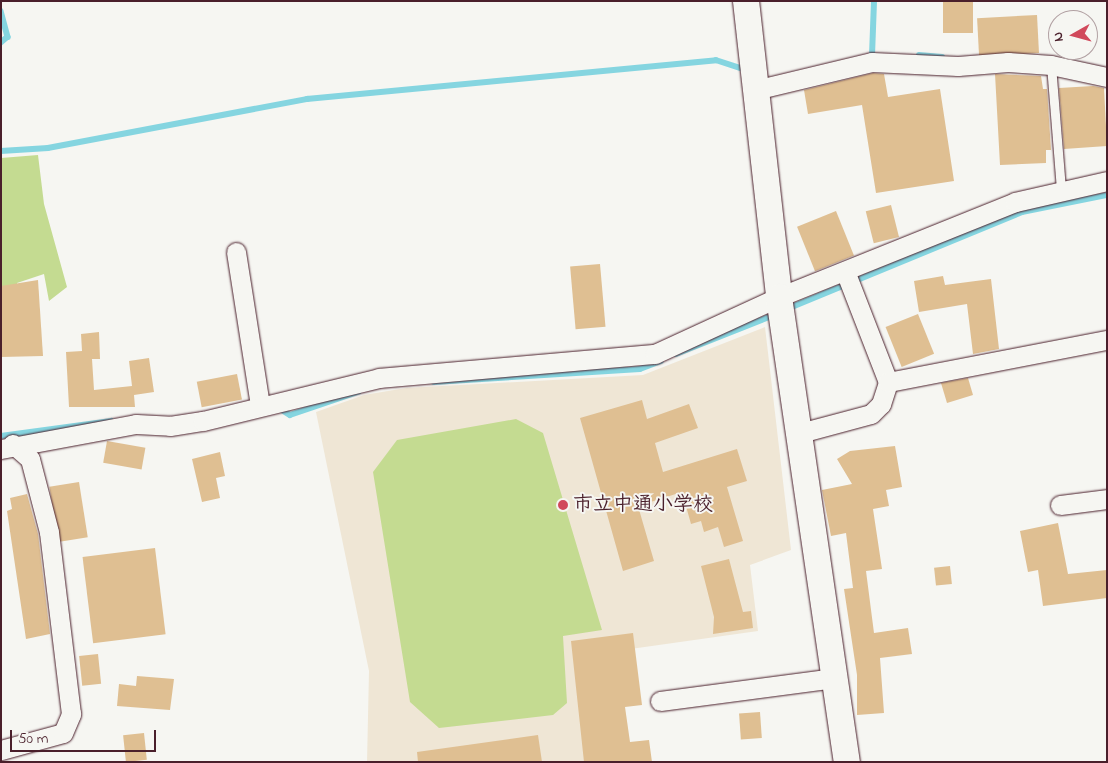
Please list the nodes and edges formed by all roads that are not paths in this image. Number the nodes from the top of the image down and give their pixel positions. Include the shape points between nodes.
1 (746, 1) edge
2 (1051, 65) junction
3 (1107, 77) edge
4 (754, 78) junction
5 (1107, 181) edge
6 (1061, 190) junction
7 (236, 252) dead end
8 (845, 271) junction
9 (779, 297) junction
10 (1107, 340) edge
11 (888, 382) junction
12 (260, 406) junction
13 (800, 433) junction
14 (7, 446) edge
15 (1107, 499) edge
16 (1060, 505) dead end
17 (834, 678) junction
18 (660, 701) dead end
19 (1, 750) edge
20 (847, 762) edge

1 - 4 street
2 - 3 street
2 - 4 street via 872,62
2 - 6 lane
4 - 9 street
5 - 6 street
6 - 8 street via 1016,202
7 - 12 street
8 - 9 street
8 - 11 street
9 - 12 street via 654,354 379,378
9 - 13 street
10 - 11 street
11 - 13 street via 881,404 871,414
12 - 14 street via 203,421 170,426 136,424
13 - 17 street
14 - 19 street via 30,460 49,532 71,714 63,733
15 - 16 street
17 - 18 street
17 - 20 street

